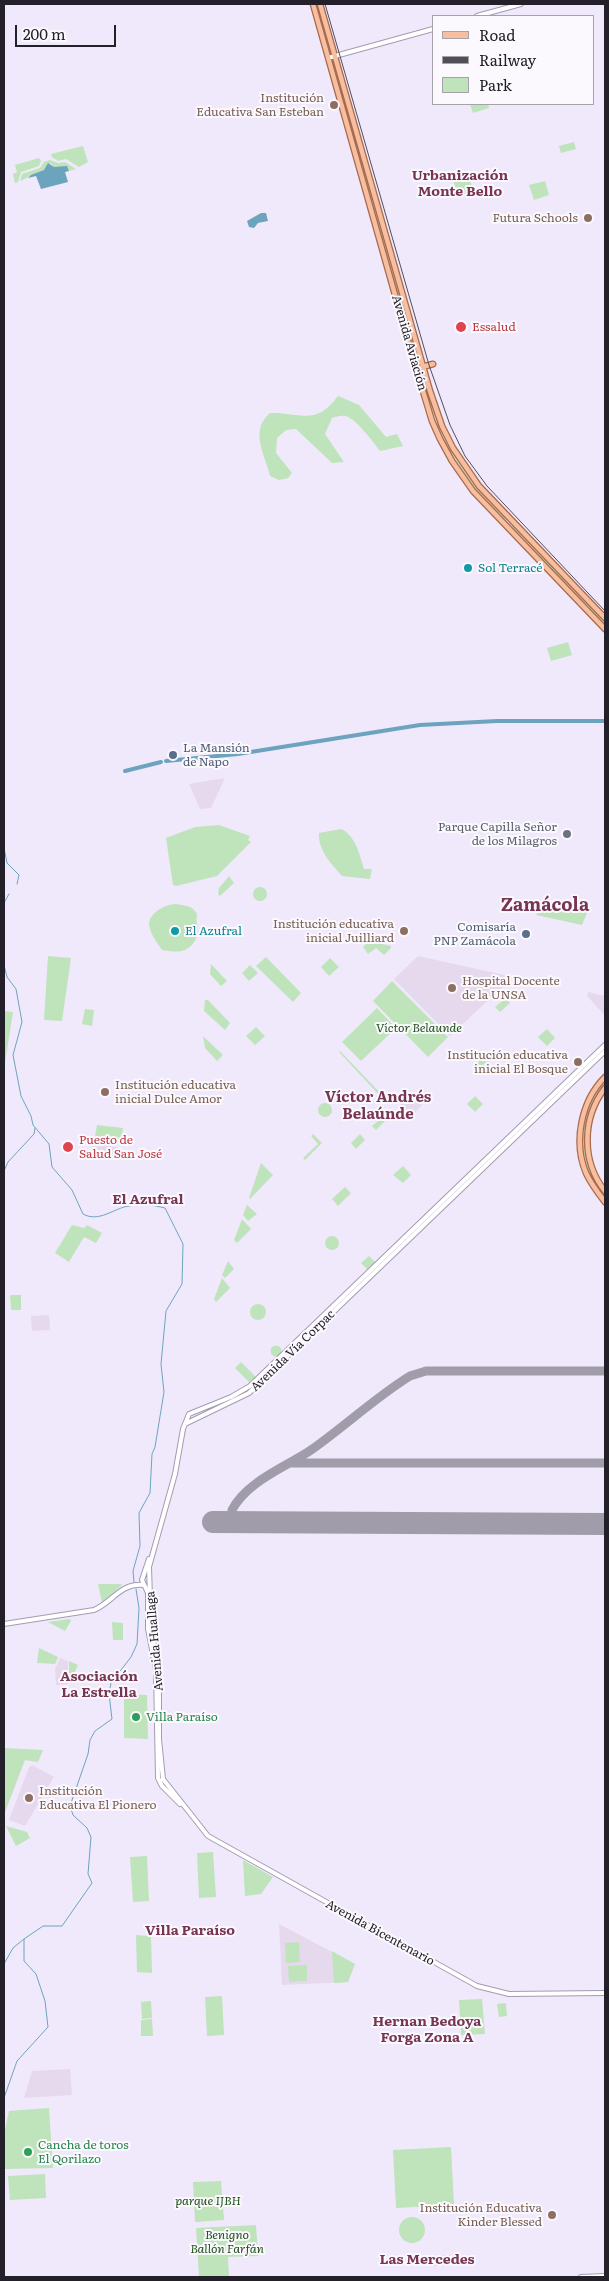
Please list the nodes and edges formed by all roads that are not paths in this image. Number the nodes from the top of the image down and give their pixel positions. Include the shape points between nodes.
1 (313, 4) edge
2 (320, 4) edge
3 (521, 4) edge
4 (481, 15) edge
5 (432, 29) edge
6 (335, 56) junction
7 (328, 58) junction
8 (382, 223) junction
9 (376, 225) junction
10 (433, 364) dead end
11 (423, 366) junction
12 (416, 368) junction
13 (511, 520) junction
14 (506, 525) junction
15 (605, 618) edge
16 (605, 629) edge
17 (605, 1046) edge
18 (605, 1052) edge
19 (605, 1077) edge
20 (605, 1088) edge
21 (605, 1191) edge
22 (598, 1194) junction
23 (605, 1202) edge
24 (605, 1206) edge
25 (185, 1424) junction
26 (152, 1552) junction
27 (149, 1582) junction
28 (142, 1583) junction
29 (4, 1624) edge
30 (168, 1789) junction
31 (605, 1993) edge
32 (605, 2276) edge
33 (581, 2277) edge

1 - 7 main road, Avenida Aviación
2 - 6 main road, Avenida Aviación
3 - 4 main road
5 - 6 main road
6 - 7 main road
6 - 8 main road, Avenida Aviación
7 - 9 main road, Avenida Aviación
8 - 9 main road
8 - 11 main road, Avenida Aviación
9 - 12 main road, Avenida Aviación
10 - 11 main road
11 - 12 main road
11 - 13 main road, Avenida Aviación via 437,414 453,448 479,486
12 - 14 main road, Avenida Aviación via 432,421 452,461 473,491
13 - 14 main road
13 - 15 main road, Avenida Aviación
14 - 16 main road, Avenida Aviación
17 - 25 main road, Avenida Vía Corpac via 250,1386 231,1398 189,1414
18 - 25 main road, Avenida Vía Corpac via 249,1393
19 - 22 main road via 588,1102 580,1133 585,1170
20 - 21 main road via 590,1116 587,1133 592,1168
22 - 23 main road
22 - 24 main road
25 - 26 main road, Avenida Huallaga via 175,1474
26 - 27 main road, Avenida Huallaga
26 - 28 main road, Avenida Huallaga
27 - 28 main road via 146,1579
27 - 30 main road, Avenida Huallaga via 151,1628 159,1674 160,1771
28 - 29 main road via 121,1589 94,1610
28 - 30 main road, Avenida Huallaga via 148,1593 148,1629 156,1670 157,1775 160,1783
30 - 31 main road, Avenida Bicentenario via 202,1831 214,1840 477,1986 509,1994
32 - 33 main road

